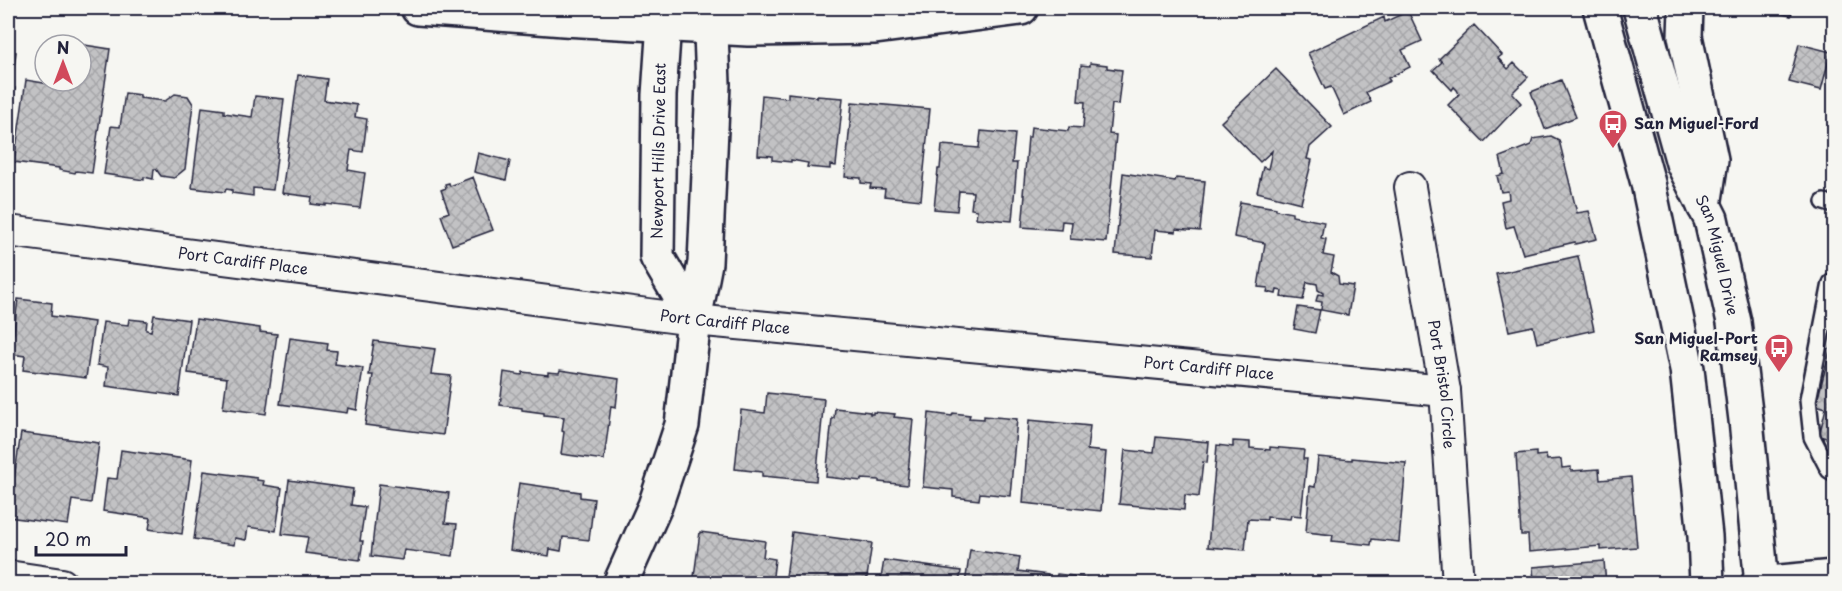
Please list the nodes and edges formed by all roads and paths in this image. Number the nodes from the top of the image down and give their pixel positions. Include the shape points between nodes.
1 (418, 8) edge
2 (1021, 8) edge
3 (1600, 8) edge
4 (1640, 8) edge
5 (1686, 8) edge
6 (664, 16) edge
7 (710, 18) edge
8 (1410, 186) dead end
9 (1704, 206) junction
10 (8, 231) edge
11 (1831, 283) dead end
12 (694, 320) junction
13 (1445, 391) junction
14 (1834, 473) edge
15 (8, 576) edge
16 (1834, 577) edge
17 (1760, 583) edge
18 (62, 584) edge
19 (620, 584) edge
20 (1458, 584) edge
21 (1707, 584) edge

1 - 6 main road
2 - 7 main road via 875,27 748,29
3 - 21 main road via 1648,183 1687,369
4 - 9 main road, San Miguel Drive via 1683,164
5 - 9 main road via 1685,36 1711,160
6 - 7 main road
6 - 12 main road, Newport Hills Drive East via 657,257
7 - 12 main road via 713,84 705,263
8 - 13 street, Port Bristol Circle
9 - 17 main road, San Miguel Drive via 1711,219 1734,322
10 - 12 street, Port Cardiff Place
11 - 14 lane via 1808,400 1812,437
12 - 13 street, Port Cardiff Place
12 - 19 main road via 682,425 655,506
13 - 20 street, Port Bristol Circle
15 - 18 street
16 - 17 main road

